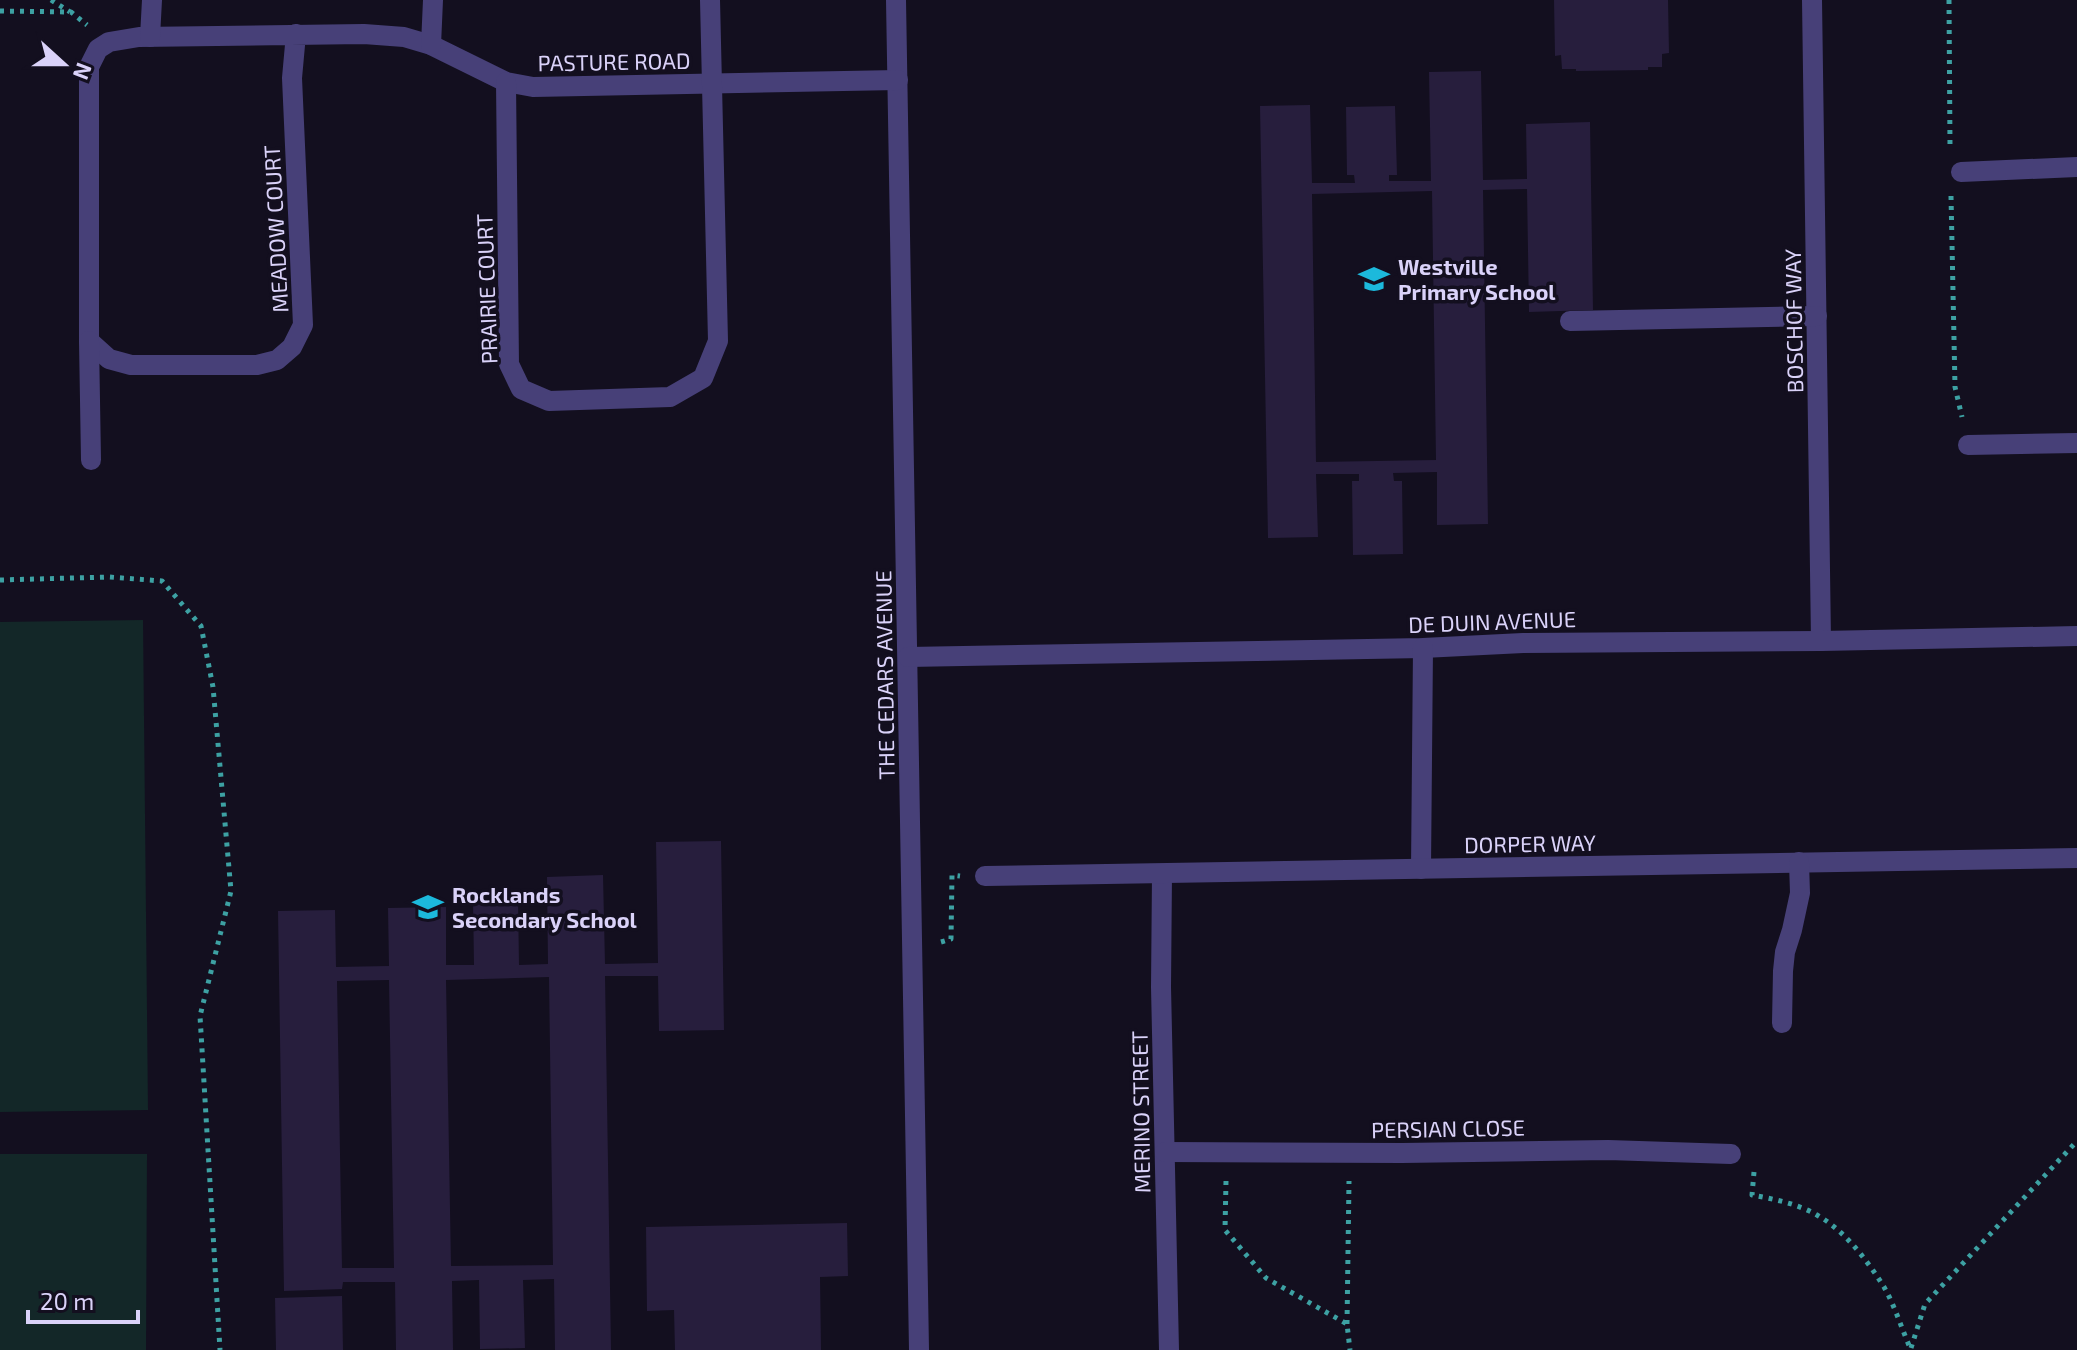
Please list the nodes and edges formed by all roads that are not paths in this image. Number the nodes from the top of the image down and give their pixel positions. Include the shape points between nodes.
1 (152, 0) edge
2 (433, 0) edge
3 (710, 0) edge
4 (896, 0) edge
5 (1812, 0) edge
6 (296, 34) junction
7 (150, 37) junction
8 (431, 45) junction
9 (898, 80) junction
10 (506, 82) junction
11 (712, 84) junction
12 (2077, 167) edge
13 (1954, 172) road end
14 (1817, 316) junction
15 (1570, 321) dead end
16 (89, 341) junction
17 (2077, 443) edge
18 (1968, 445) road end
19 (91, 460) dead end
20 (2077, 636) edge
21 (1821, 641) junction
22 (1423, 648) junction
23 (908, 657) junction
24 (2077, 858) edge
25 (1799, 862) junction
26 (1421, 869) junction
27 (1162, 874) junction
28 (985, 876) road end
29 (1782, 1023) dead end
30 (1165, 1152) junction
31 (1731, 1154) road end
32 (919, 1350) edge
33 (1169, 1350) edge

1 - 7 street
2 - 8 street
3 - 11 street, PRAIRIE COURT
4 - 9 street, THE CEDARS AVENUE
5 - 14 street, BOSCHOF WAY
6 - 7 street, PASTURE ROAD
6 - 8 street, PASTURE ROAD via 404,37
6 - 16 street, MEADOW COURT via 292,78 303,325 292,347 277,360 257,365 131,365 109,359
7 - 16 street via 109,42 98,49 89,67
8 - 10 street, PASTURE ROAD
9 - 11 street, PASTURE ROAD
9 - 23 street, THE CEDARS AVENUE
10 - 11 street, PASTURE ROAD via 533,87
10 - 11 street, PRAIRIE COURT via 509,364 521,389 549,401 670,397 703,378 718,341
12 - 13 street
14 - 15 street
14 - 21 street, BOSCHOF WAY
16 - 19 street
17 - 18 street
20 - 21 street, DE DUIN AVENUE
21 - 22 street, DE DUIN AVENUE
22 - 23 street, DE DUIN AVENUE
22 - 26 street
23 - 32 street, THE CEDARS AVENUE
24 - 25 street, DORPER WAY
25 - 26 street, DORPER WAY
25 - 29 street via 1800,893 1784,962
26 - 27 street, DORPER WAY
27 - 28 street, DORPER WAY
27 - 30 street, MERINO STREET
30 - 31 street, PERSIAN CLOSE
30 - 33 street, MERINO STREET

